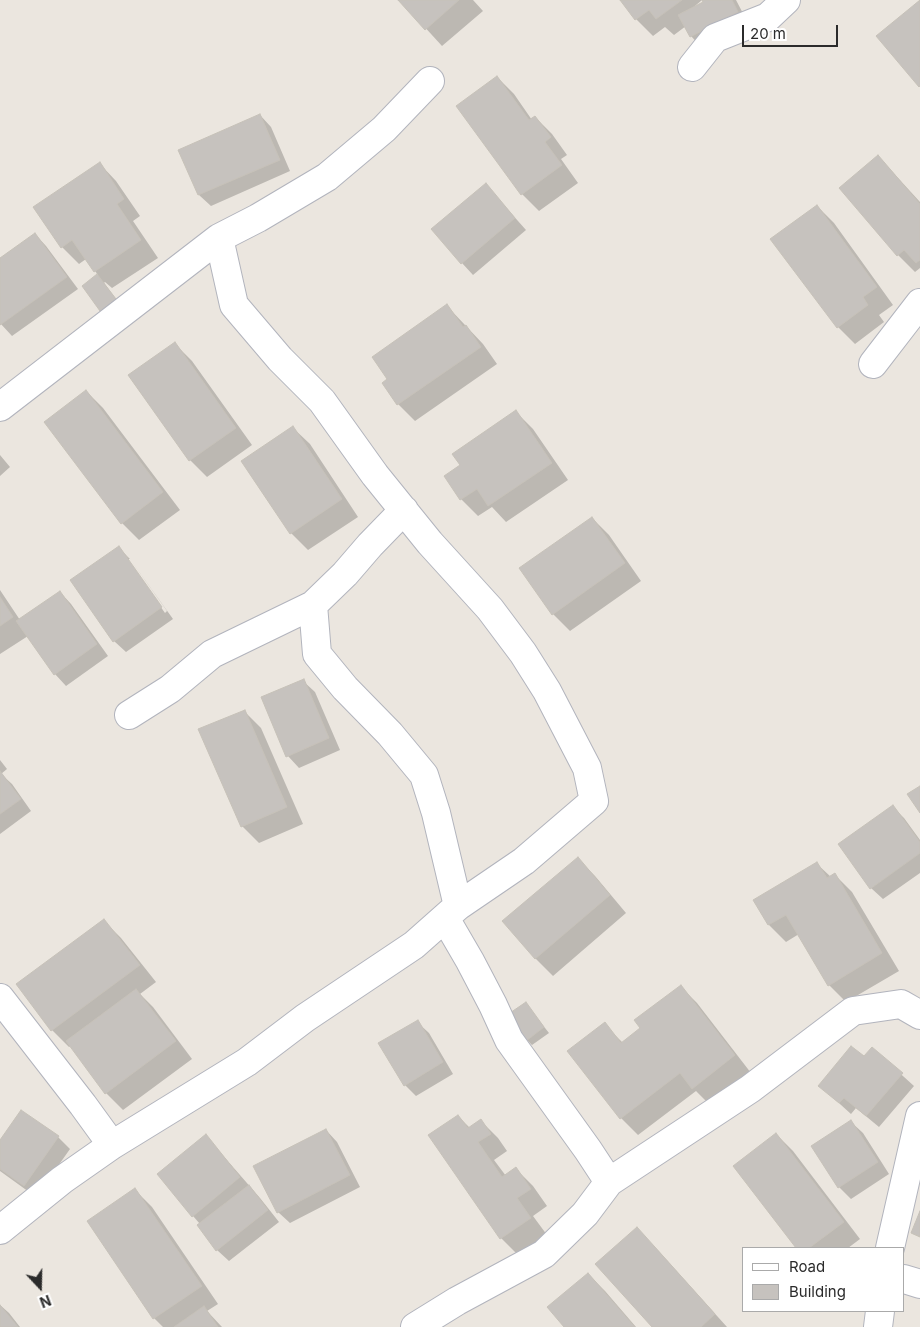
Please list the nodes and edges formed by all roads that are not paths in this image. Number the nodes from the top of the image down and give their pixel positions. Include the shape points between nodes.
1 (786, 0) edge
2 (692, 67) dead end
3 (430, 81) dead end
4 (219, 238) junction
5 (920, 303) edge
6 (873, 364) dead end
7 (0, 407) edge
8 (404, 510) junction
9 (312, 605) junction
10 (129, 715) dead end
11 (451, 912) junction
12 (0, 998) edge
13 (920, 1015) edge
14 (920, 1116) edge
15 (112, 1145) junction
16 (609, 1182) junction
17 (0, 1230) edge
18 (890, 1247) edge
19 (905, 1280) edge
20 (920, 1284) edge
21 (880, 1312) edge
22 (415, 1327) edge
23 (878, 1327) edge

1 - 2 street via 768,17 715,38
3 - 4 street via 384,129 327,177
4 - 7 street
4 - 8 street via 234,305 280,359 322,401
5 - 6 street
8 - 9 street
8 - 11 street via 490,609 523,653 587,768 594,801 524,861
9 - 10 street via 212,654 170,689
9 - 11 street via 317,654 424,775 436,813
11 - 15 street via 414,945 246,1062
11 - 16 street via 470,960 509,1040
12 - 15 street
13 - 16 street via 901,1004 853,1011 750,1089
14 - 18 street
15 - 17 street
16 - 22 street via 585,1214 544,1254
19 - 20 street
21 - 23 street

